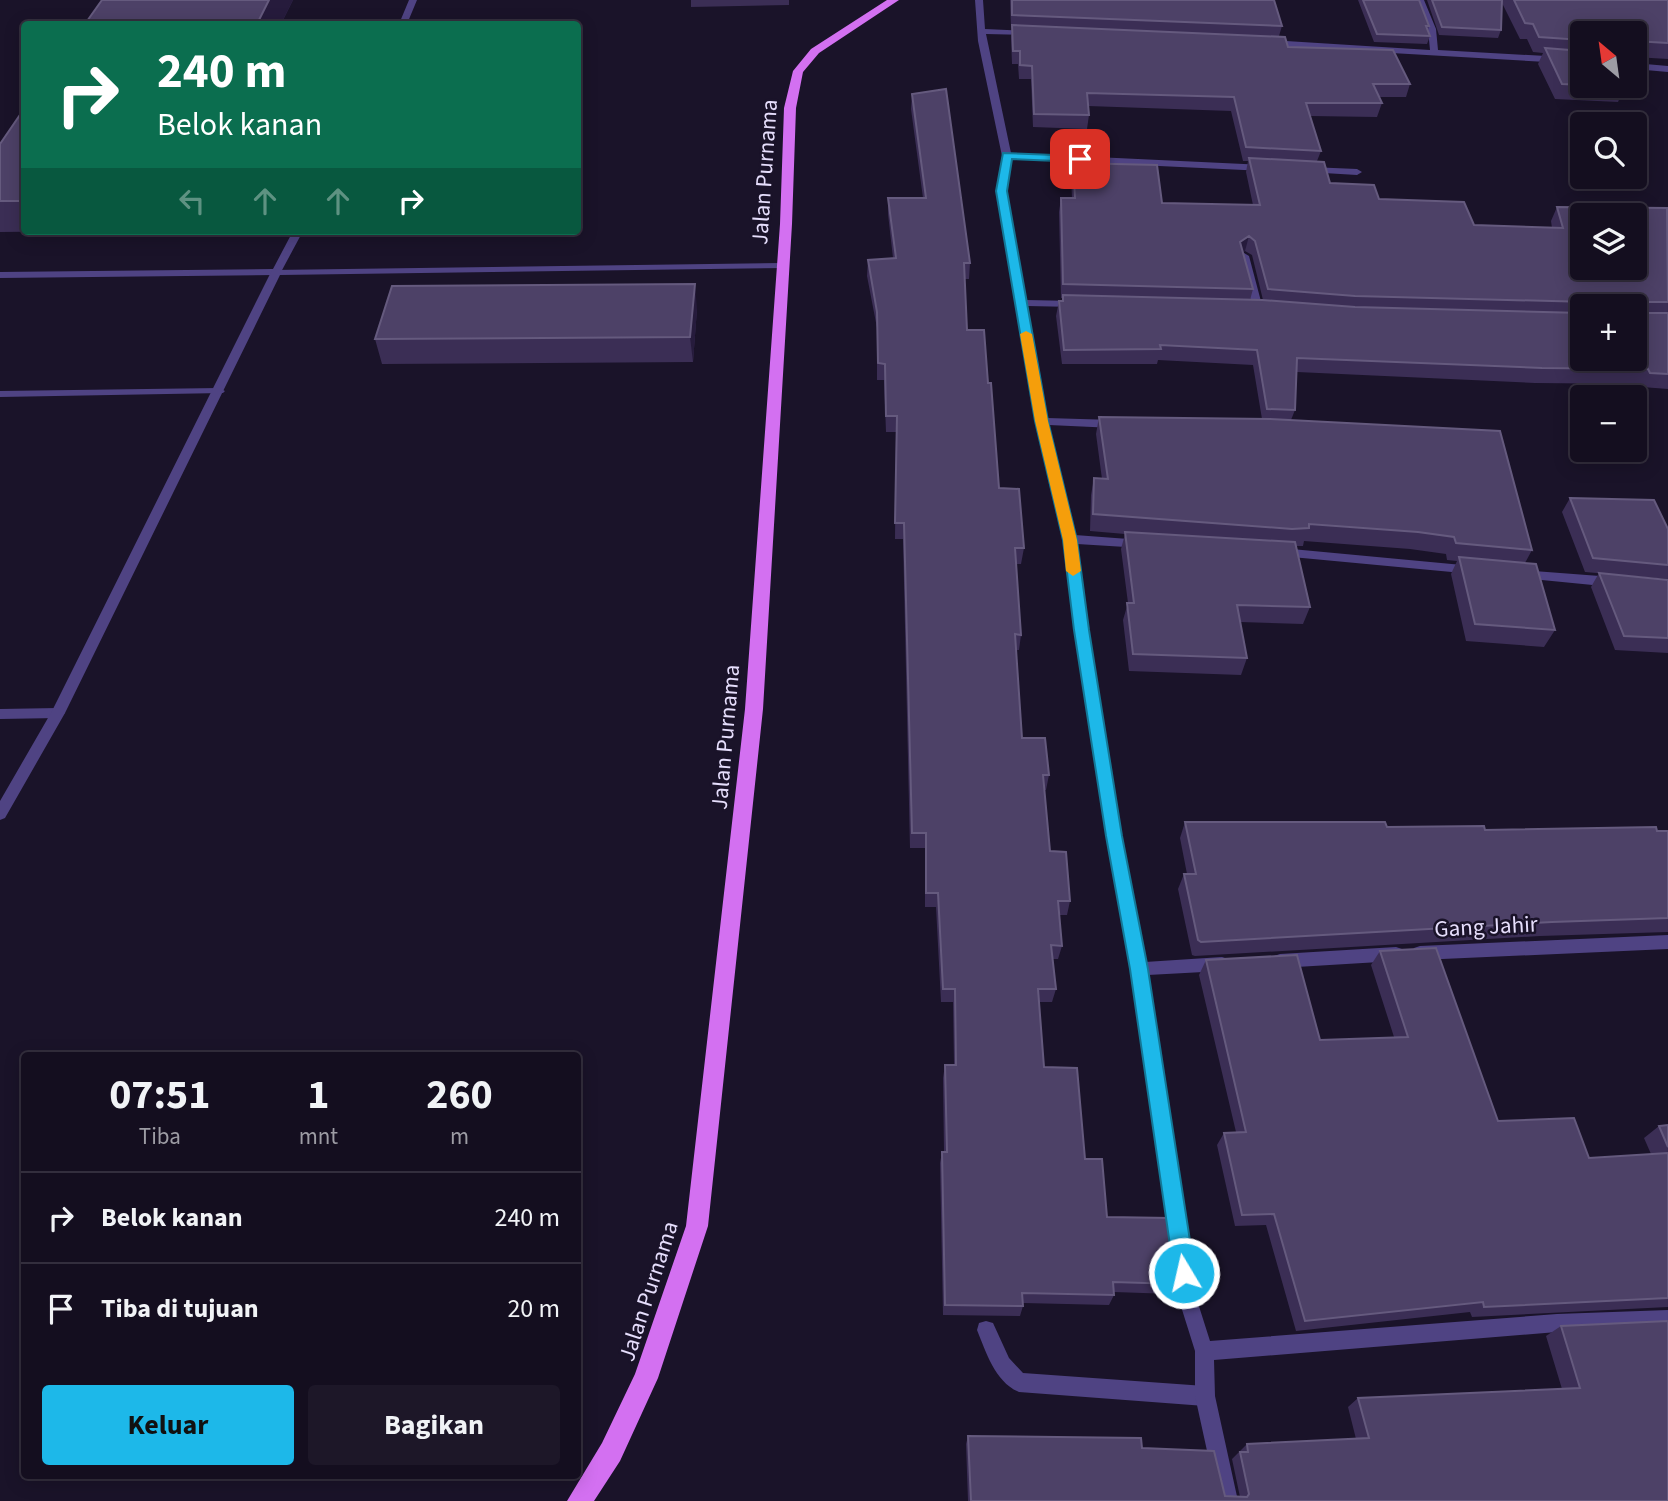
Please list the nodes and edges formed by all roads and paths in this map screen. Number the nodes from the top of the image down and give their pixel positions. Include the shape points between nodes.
1 (412, 0) edge
2 (894, 0) edge
3 (979, 0) edge
4 (1420, 0) edge
5 (403, 21) edge
6 (982, 31) junction
7 (1037, 33) edge
8 (1254, 42) edge
9 (1434, 51) junction
10 (1570, 60) edge
11 (1647, 67) edge
12 (1668, 69) edge
13 (1007, 156) junction
14 (1276, 168) edge
15 (1303, 170) edge
16 (1357, 172) dead end
17 (296, 235) edge
18 (1244, 256) edge
19 (782, 266) junction
20 (276, 272) junction
21 (0, 275) edge
22 (1021, 303) junction
23 (1090, 304) edge
24 (1244, 308) edge
25 (1258, 309) junction
26 (1271, 310) edge
27 (219, 391) junction
28 (0, 394) edge
29 (1042, 421) junction
30 (1124, 424) edge
31 (1070, 540) junction
32 (1150, 544) edge
33 (1269, 551) edge
34 (1489, 571) edge
35 (1503, 572) edge
36 (1627, 584) edge
37 (58, 713) junction
38 (0, 714) edge
39 (0, 814) edge
40 (1668, 942) edge
41 (1264, 962) edge
42 (1236, 964) edge
43 (1139, 969) junction
44 (1668, 1319) edge
45 (986, 1330) dead end
46 (1204, 1352) junction
47 (1205, 1396) junction
48 (580, 1501) edge
49 (1228, 1501) edge

1 - 5 street
2 - 19 main road, Jalan Purnama via 815,51 798,71 790,108
3 - 6 street
4 - 9 street via 1432,29
6 - 7 street
6 - 13 street
8 - 9 street
9 - 10 street
11 - 12 street
13 - 14 street
13 - 22 street via 1002,191
15 - 16 street
17 - 20 street
18 - 25 street
19 - 20 street
19 - 48 main road, Jalan Purnama via 754,709 697,1226 646,1378 611,1452
20 - 21 street
20 - 27 street
22 - 23 street
22 - 29 street
24 - 25 street
25 - 26 street
27 - 28 street
27 - 37 street
29 - 30 street
29 - 31 street
31 - 32 street
31 - 43 street via 1114,836
33 - 34 street
35 - 36 street
37 - 38 street
37 - 39 street
40 - 41 street, Gang Jahir
42 - 43 street
43 - 46 street via 1188,1300
44 - 46 street via 1557,1322
45 - 47 street via 1002,1365 1019,1382
46 - 47 street
47 - 49 street

